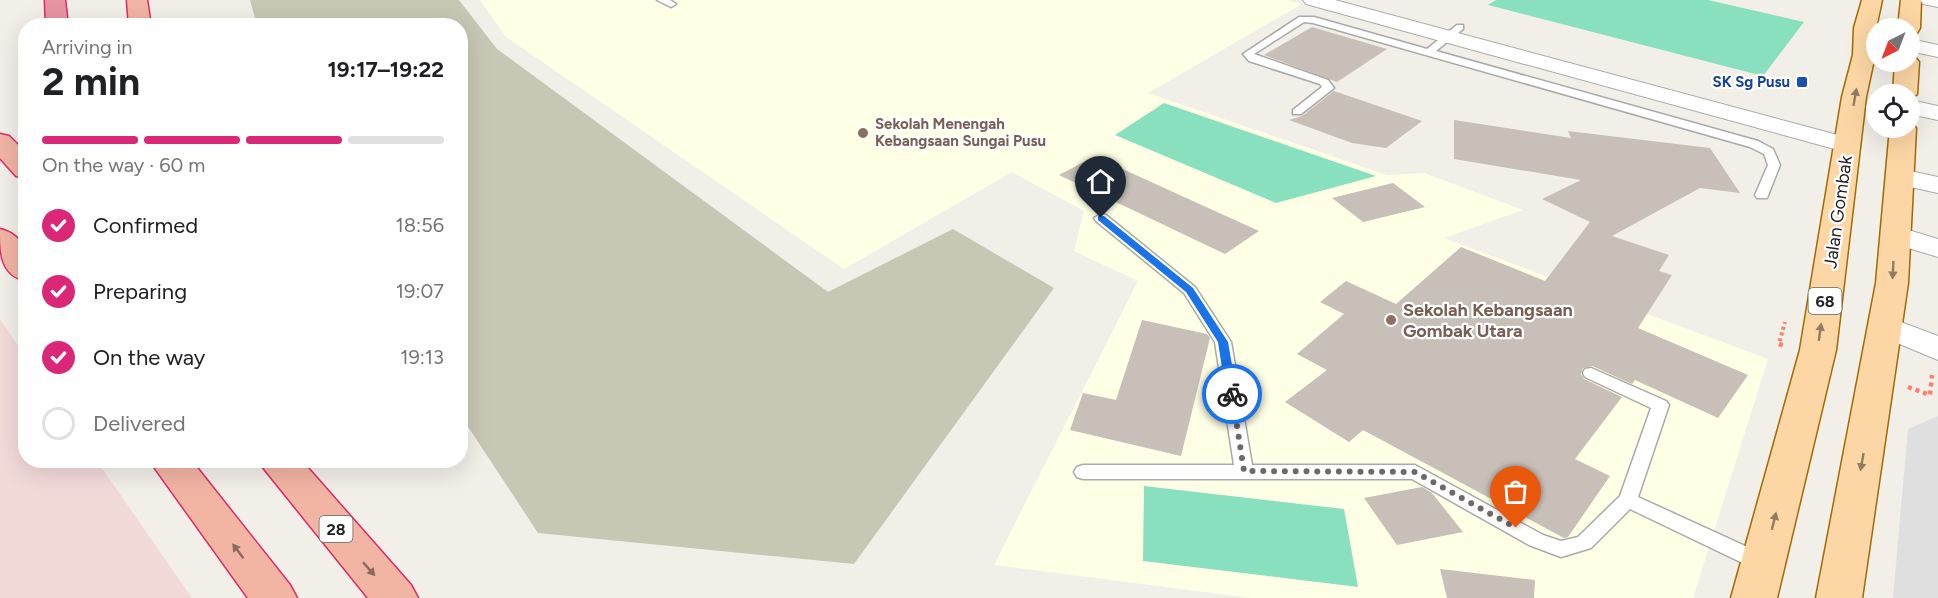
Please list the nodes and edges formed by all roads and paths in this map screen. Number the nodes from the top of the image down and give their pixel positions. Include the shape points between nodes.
1 (55, 0) edge
2 (137, 0) edge
3 (1313, 0) edge
4 (1358, 0) edge
5 (1872, 0) edge
6 (1911, 0) edge
7 (1930, 0) edge
8 (1938, 1) edge
9 (56, 18) edge
10 (139, 18) edge
11 (1910, 18) edge
12 (1454, 32) junction
13 (1920, 47) edge
14 (1938, 51) edge
15 (1428, 53) junction
16 (1920, 109) edge
17 (1297, 112) dead end
18 (1938, 112) edge
19 (1849, 138) junction
20 (1903, 138) edge
21 (0, 141) edge
22 (18, 162) edge
23 (1901, 177) junction
24 (1938, 185) edge
25 (1762, 195) dead end
26 (1101, 218) dead end
27 (1895, 235) junction
28 (0, 238) edge
29 (1938, 248) edge
30 (18, 262) edge
31 (1787, 314) dead end
32 (1886, 326) junction
33 (1779, 344) dead end
34 (1935, 361) edge
35 (1591, 373) dead end
36 (1930, 395) dead end
37 (175, 468) edge
38 (284, 468) edge
39 (1244, 471) junction
40 (1083, 472) dead end
41 (1628, 500) junction
42 (1763, 564) junction
43 (274, 598) edge
44 (394, 598) edge
45 (1754, 598) edge
46 (1839, 598) edge

1 - 9 highway
2 - 10 highway
3 - 12 street
4 - 12 street
19 -> 5 main road, Jalan Gombak / 68
6 - 11 main road
7 - 8 street
12 - 15 lane
12 - 19 street
13 - 14 street
15 - 17 lane via 1314,20 1302,20 1248,54 1253,60 1324,82 1328,88
15 - 25 lane via 1754,144 1769,152 1774,165
16 - 18 street
42 -> 19 main road, Jalan Gombak / 68 via 1818,350
20 - 23 main road
21 - 22 highway
23 - 24 street
23 - 27 main road
26 - 39 lane via 1190,290 1223,342
27 - 29 street
27 -> 32 main road
28 - 30 highway
31 - 33 path
32 - 34 street
32 -> 46 main road
34 - 36 path
35 - 41 lane via 1660,405
43 -> 37 highway
38 -> 44 highway, 28
39 - 40 lane
39 - 41 lane via 1415,472 1536,540 1561,549 1584,543
41 - 42 lane
42 - 45 main road, Jalan Gombak / 68

